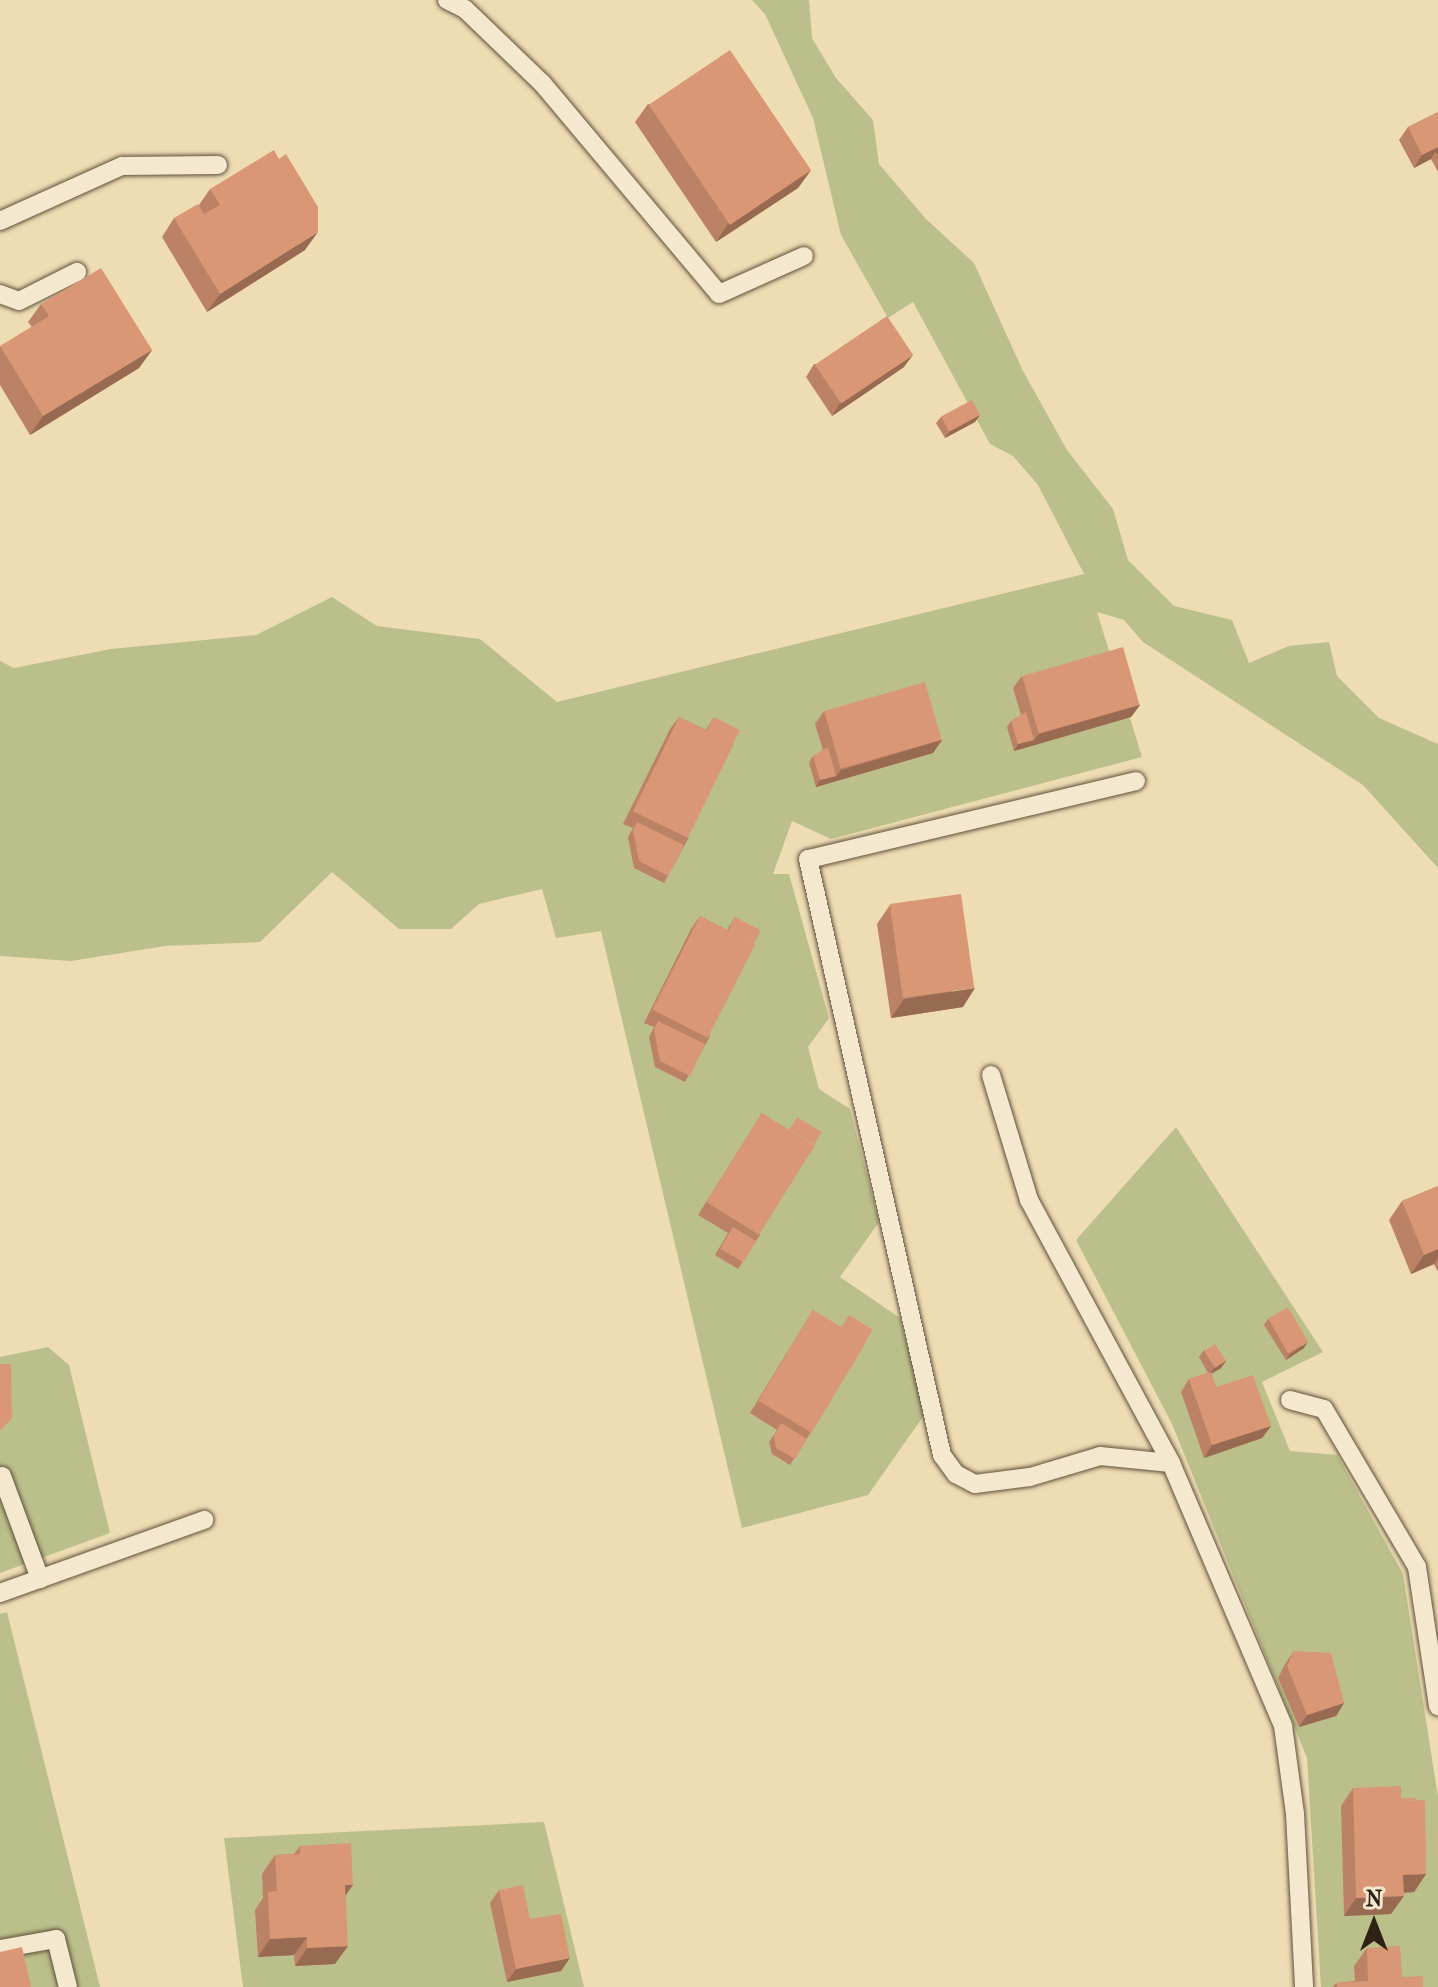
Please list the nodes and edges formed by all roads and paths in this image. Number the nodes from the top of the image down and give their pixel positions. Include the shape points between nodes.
1 (447, 0) edge
2 (218, 165) dead end
3 (0, 221) edge
4 (804, 256) dead end
5 (77, 272) dead end
6 (0, 294) edge
7 (1136, 781) dead end
8 (991, 1075) dead end
9 (1290, 1400) dead end
10 (1171, 1463) junction
11 (2, 1476) dead end
12 (204, 1520) dead end
13 (40, 1579) junction
14 (0, 1593) edge
15 (1438, 1706) edge
16 (0, 1949) edge
17 (68, 1987) edge
18 (1304, 1987) edge

1 - 4 lane via 465,9 542,83 719,294
2 - 3 lane via 122,166
5 - 6 lane via 19,301
7 - 10 lane via 808,859 942,1455 956,1474 975,1484 1030,1477 1100,1456
8 - 10 lane via 1029,1200
9 - 15 lane via 1324,1409 1417,1567
10 - 18 lane via 1283,1726 1295,1814
11 - 13 lane
12 - 13 lane
13 - 14 lane
16 - 17 lane via 56,1939

